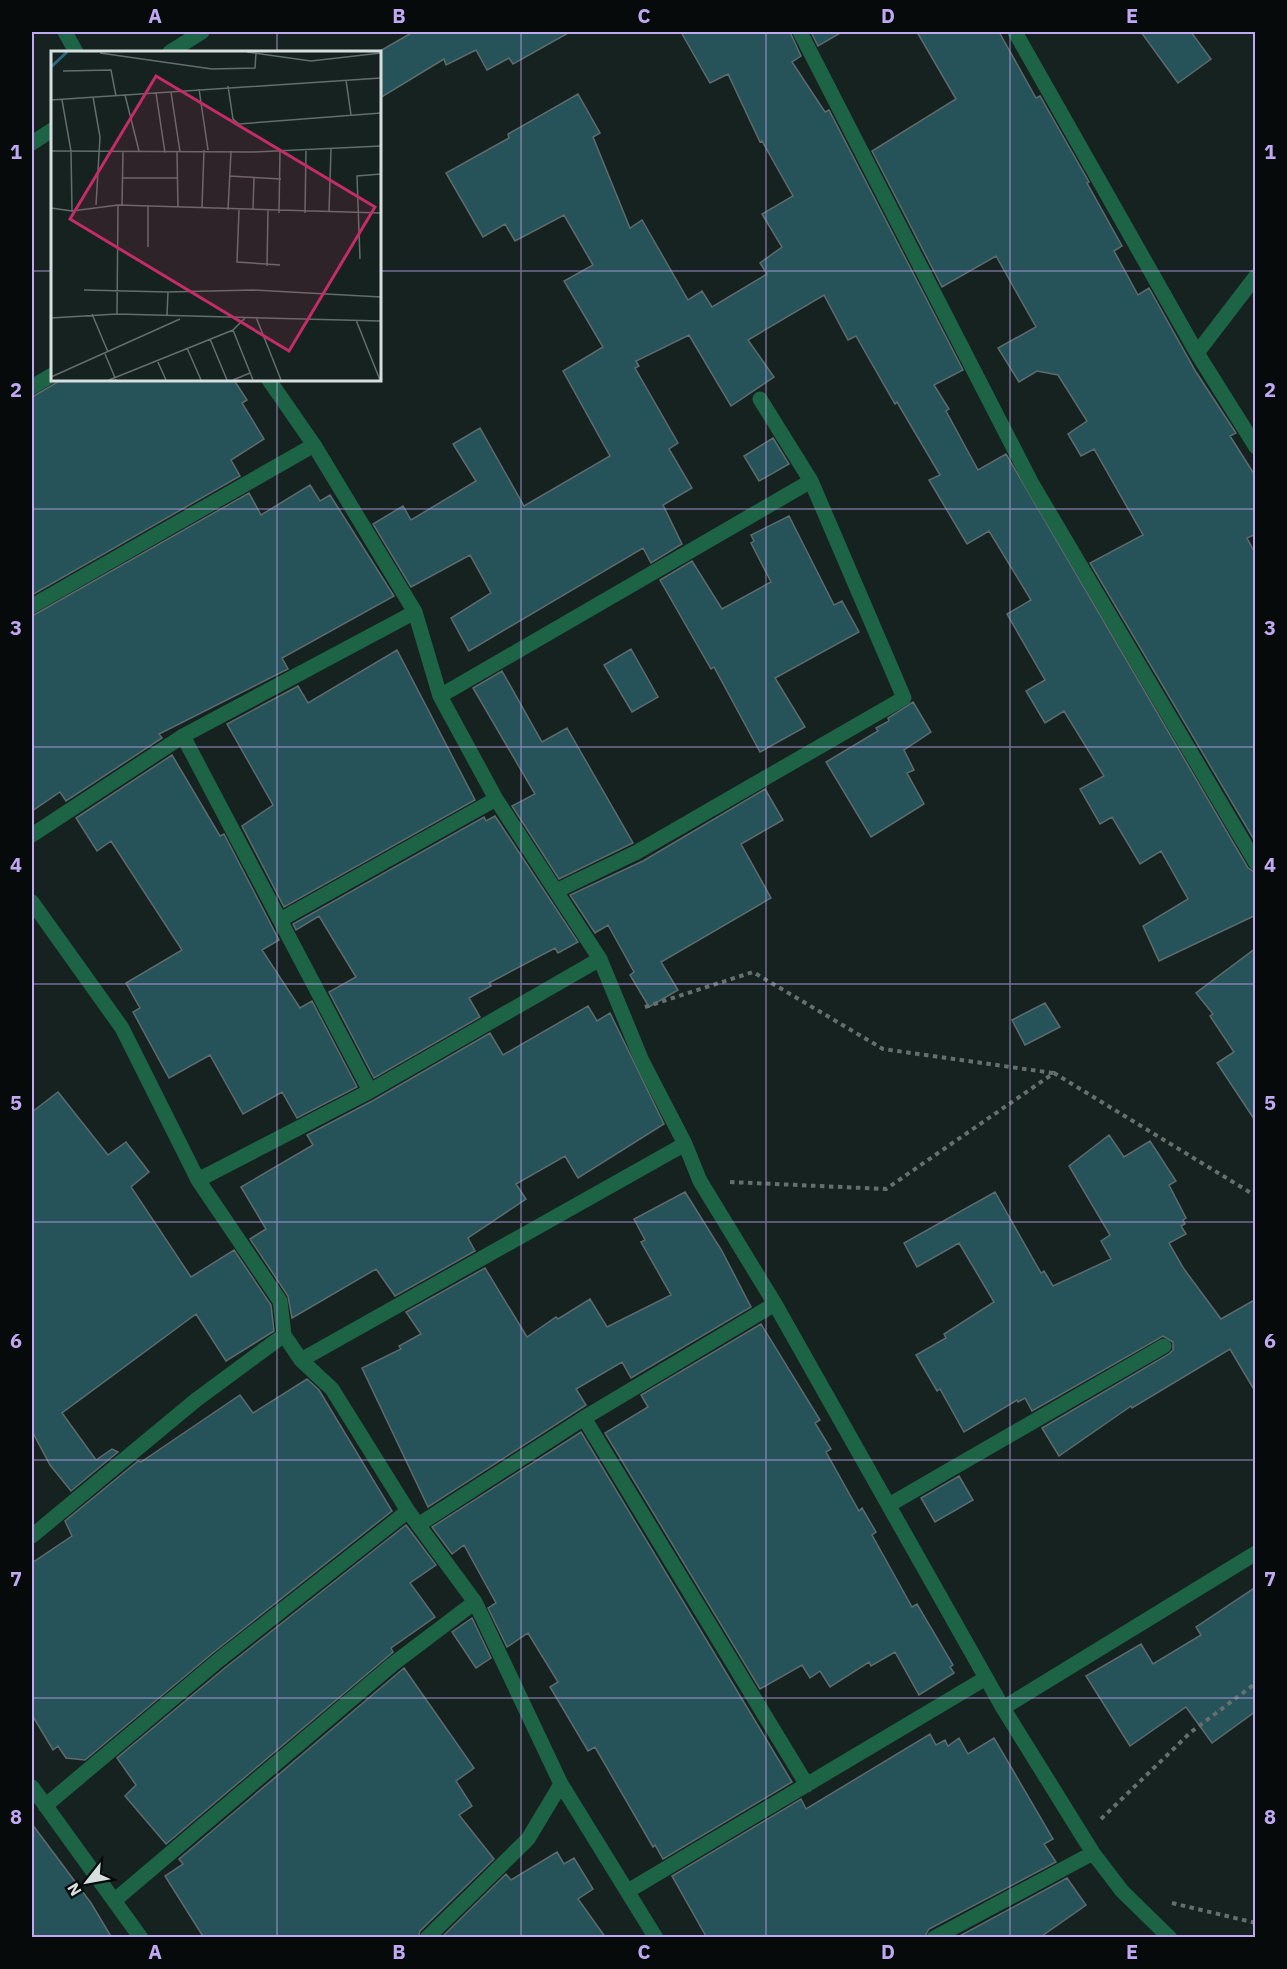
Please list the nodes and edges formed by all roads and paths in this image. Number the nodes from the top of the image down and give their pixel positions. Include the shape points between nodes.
1 (65, 32) edge
2 (202, 32) edge
3 (800, 32) edge
4 (1015, 32) edge
5 (75, 51) edge
6 (172, 51) edge
7 (51, 131) edge
8 (32, 143) edge
9 (1256, 276) edge
10 (1197, 353) junction
11 (51, 376) edge
12 (270, 381) edge
13 (32, 387) edge
14 (760, 399) dead end
15 (1248, 425) edge
16 (314, 445) junction
17 (1256, 447) edge
18 (811, 481) junction
19 (32, 606) edge
20 (415, 612) junction
21 (440, 696) junction
22 (183, 736) junction
23 (496, 799) junction
24 (32, 835) edge
25 (1256, 863) edge
26 (556, 891) junction
27 (32, 902) edge
28 (280, 920) junction
29 (600, 958) junction
30 (639, 1009) dead end
31 (1054, 1073) junction
32 (370, 1091) junction
33 (685, 1144) junction
34 (198, 1180) junction
35 (700, 1181) junction
36 (1256, 1196) edge
37 (775, 1304) junction
38 (284, 1335) junction
39 (1164, 1346) dead end
40 (301, 1360) junction
41 (584, 1418) junction
42 (889, 1505) junction
43 (408, 1511) junction
44 (418, 1525) junction
45 (32, 1536) edge
46 (1256, 1553) edge
47 (475, 1602) junction
48 (986, 1678) junction
49 (1256, 1683) edge
50 (1003, 1708) junction
51 (561, 1784) junction
52 (807, 1785) junction
53 (32, 1787) edge
54 (45, 1806) junction
55 (1082, 1836) junction
56 (1093, 1853) junction
57 (628, 1891) junction
58 (115, 1900) junction
59 (1167, 1902) dead end
60 (1256, 1923) edge
61 (141, 1938) edge
62 (427, 1938) edge
63 (656, 1938) edge
64 (934, 1938) edge
65 (1170, 1938) edge

1 - 5 street
2 - 6 street
3 - 25 street via 1031,482
4 - 10 street
7 - 8 street
9 - 10 street
10 - 15 street
11 - 13 street
12 - 16 street
14 - 18 street
15 - 17 street
16 - 19 street
16 - 20 street
18 - 21 street
18 - 26 street via 904,698 637,852
20 - 21 street
20 - 22 street
21 - 23 street
22 - 24 street
22 - 28 street
23 - 26 street
23 - 28 street
26 - 29 street
27 - 34 street via 122,1028
28 - 32 street
29 - 32 street
29 - 33 street via 642,1061
30 - 31 path via 753,972 883,1049
31 - 35 path via 886,1189
31 - 36 path
32 - 34 street
33 - 35 street
33 - 40 street
34 - 38 street via 280,1301
35 - 37 street
37 - 41 street
37 - 42 street
38 - 40 street
38 - 45 street via 189,1405
39 - 42 street
40 - 43 street via 332,1389
41 - 44 street
41 - 52 street
42 - 48 street
43 - 44 street
43 - 54 street via 220,1659
44 - 47 street
46 - 50 street
47 - 51 street
47 - 58 street via 393,1664
48 - 50 street
48 - 52 street
49 - 55 path via 1191,1732
50 - 55 street
51 - 57 street
51 - 62 street via 528,1839
52 - 57 street
53 - 54 street
54 - 58 street
55 - 56 street
56 - 64 street
56 - 65 street via 1122,1892
57 - 63 street
58 - 61 street
59 - 60 path

